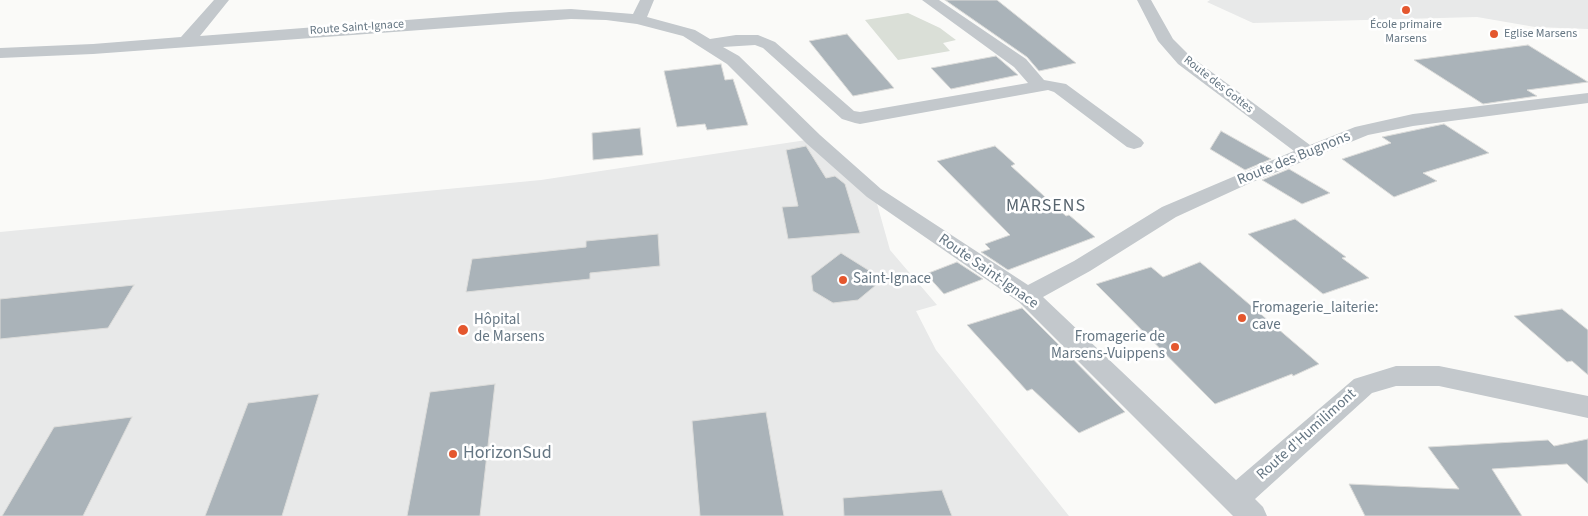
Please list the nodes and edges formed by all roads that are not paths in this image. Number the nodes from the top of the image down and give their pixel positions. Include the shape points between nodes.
1 (222, 0) edge
2 (647, 0) edge
3 (929, 0) edge
4 (1144, 0) edge
5 (638, 19) junction
6 (186, 42) junction
7 (710, 44) junction
8 (0, 53) edge
9 (1039, 85) junction
10 (1588, 98) edge
11 (1134, 143) dead end
12 (1309, 153) junction
13 (1027, 296) junction
14 (1588, 408) edge
15 (1244, 507) edge

1 - 6 street
2 - 5 street
3 - 9 street via 1020,63
4 - 12 street, Route des Gottes via 1166,41 1184,60
5 - 6 street, Route Saint-Ignace via 606,15 510,16
5 - 7 street, Route Saint-Ignace via 689,33
6 - 8 street, Route Saint-Ignace
7 - 9 street via 758,40 769,45 848,115 860,118
7 - 13 street, Route Saint-Ignace via 733,60 874,194
9 - 11 street via 1060,88
10 - 12 street, Route des Bugnons via 1413,120 1362,132
12 - 13 street, Route des Bugnons via 1169,212
13 - 15 street, Route Saint-Ignace
14 - 15 street, Route d'Humilimont via 1439,376 1396,376 1363,386

